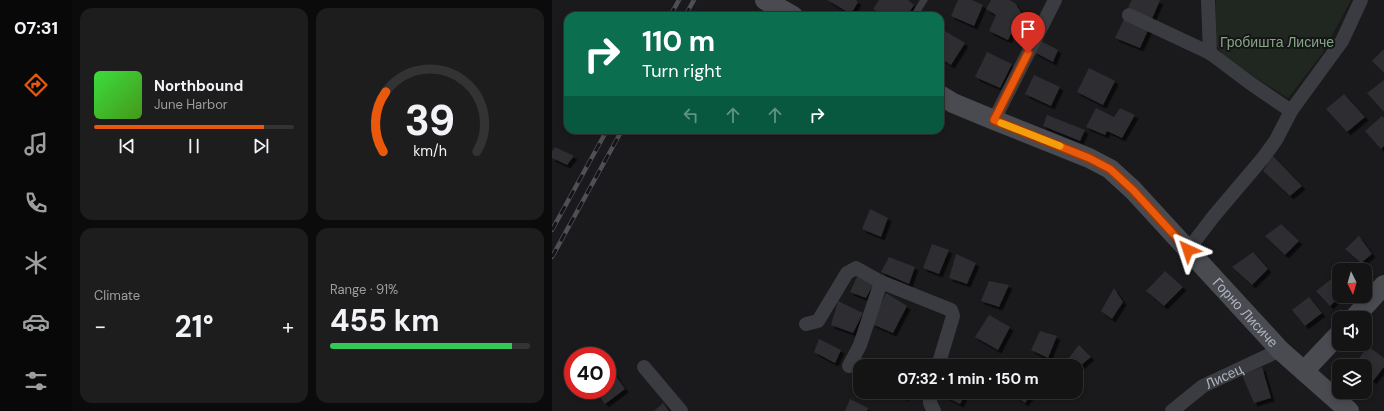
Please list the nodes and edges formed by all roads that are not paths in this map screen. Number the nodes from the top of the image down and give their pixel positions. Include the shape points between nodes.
1 (765, 0) edge
2 (924, 0) edge
3 (1055, 0) edge
4 (1208, 0) edge
5 (1361, 0) edge
6 (786, 12) edge
7 (916, 12) edge
8 (1129, 15) dead end
9 (1210, 52) junction
10 (947, 99) edge
11 (1291, 111) junction
12 (994, 120) junction
13 (1188, 250) junction
14 (881, 282) junction
15 (1384, 286) edge
16 (1361, 311) edge
17 (806, 324) dead end
18 (1332, 341) edge
19 (1280, 350) junction
20 (940, 359) edge
21 (849, 366) dead end
22 (644, 367) dead end
23 (1304, 371) junction
24 (930, 399) edge
25 (681, 411) edge
26 (934, 411) edge
27 (1172, 411) edge
28 (1349, 411) edge

1 - 6 street
2 - 7 lane
3 - 12 street
4 - 9 street
5 - 11 street via 1342,41
8 - 9 street
9 - 11 street
10 - 12 street, Горно Лисиче
11 - 13 street via 1263,158
12 - 13 street, Горно Лисиче via 1110,169 1133,190
13 - 19 street, Горно Лисиче
14 - 17 street via 856,268 847,273 818,321
14 - 20 street via 951,310 954,316
14 - 21 street via 860,345
15 - 16 street
18 - 23 street
19 - 23 street, Горно Лисиче
19 - 27 street, Лисец via 1203,386
22 - 25 street
23 - 28 street, Горно Лисиче
24 - 26 street

